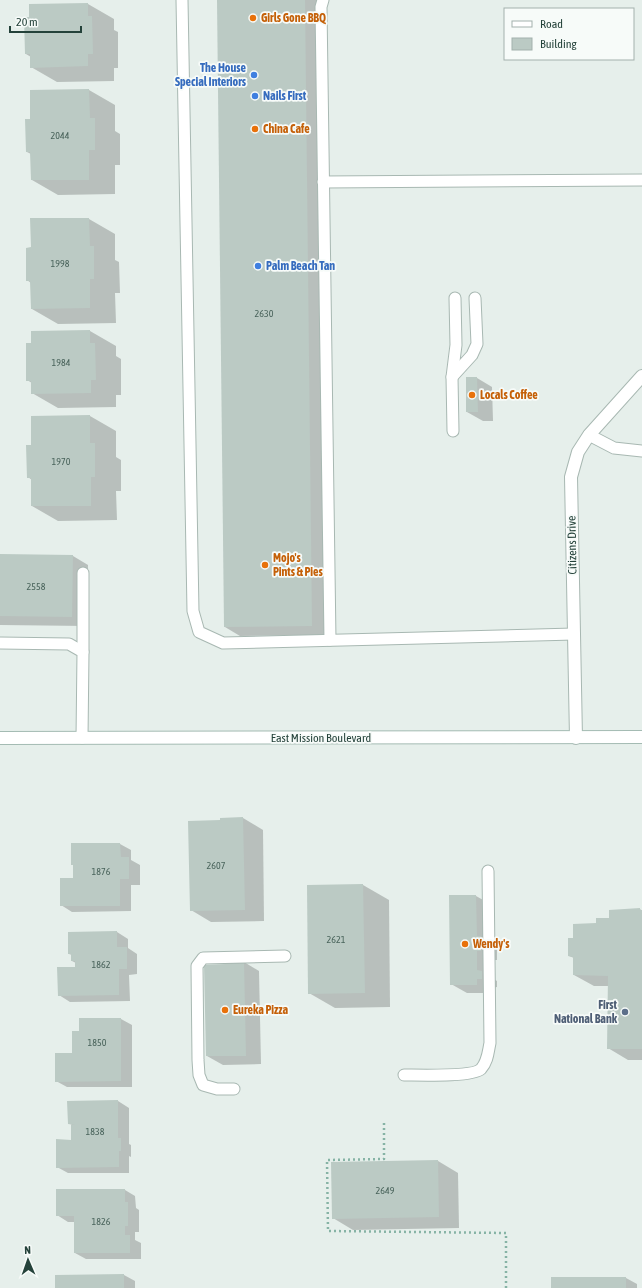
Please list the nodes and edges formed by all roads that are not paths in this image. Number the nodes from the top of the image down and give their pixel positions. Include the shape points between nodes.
1 (182, 0) edge
2 (323, 0) edge
3 (642, 180) edge
4 (323, 182) junction
5 (455, 298) dead end
6 (475, 298) dead end
7 (642, 376) edge
8 (452, 377) junction
9 (453, 431) dead end
10 (589, 435) junction
11 (642, 450) edge
12 (83, 573) dead end
13 (574, 634) junction
14 (330, 640) junction
15 (0, 643) edge
16 (83, 652) junction
17 (642, 737) edge
18 (0, 738) edge
19 (82, 738) junction
20 (576, 738) junction
21 (488, 871) dead end
22 (285, 956) dead end
23 (404, 1075) dead end
24 (234, 1089) dead end

1 - 14 lane via 193,611 199,632 223,643
2 - 4 lane
3 - 4 lane
4 - 14 lane
5 - 8 lane via 456,345
6 - 8 lane via 477,344 472,356
7 - 10 main road, Citizens Drive
8 - 9 lane
10 - 11 lane via 614,448
10 - 13 main road, Citizens Drive via 578,452 571,477
12 - 16 lane
13 - 14 lane
13 - 20 main road, Citizens Drive
15 - 16 lane via 69,644
16 - 19 lane
17 - 20 main road, East Mission Boulevard
18 - 19 main road, East Mission Boulevard
19 - 20 main road, East Mission Boulevard
21 - 23 lane via 490,1043 487,1059 480,1070 467,1074
22 - 24 lane via 203,958 197,966 199,1075 203,1085 216,1090

